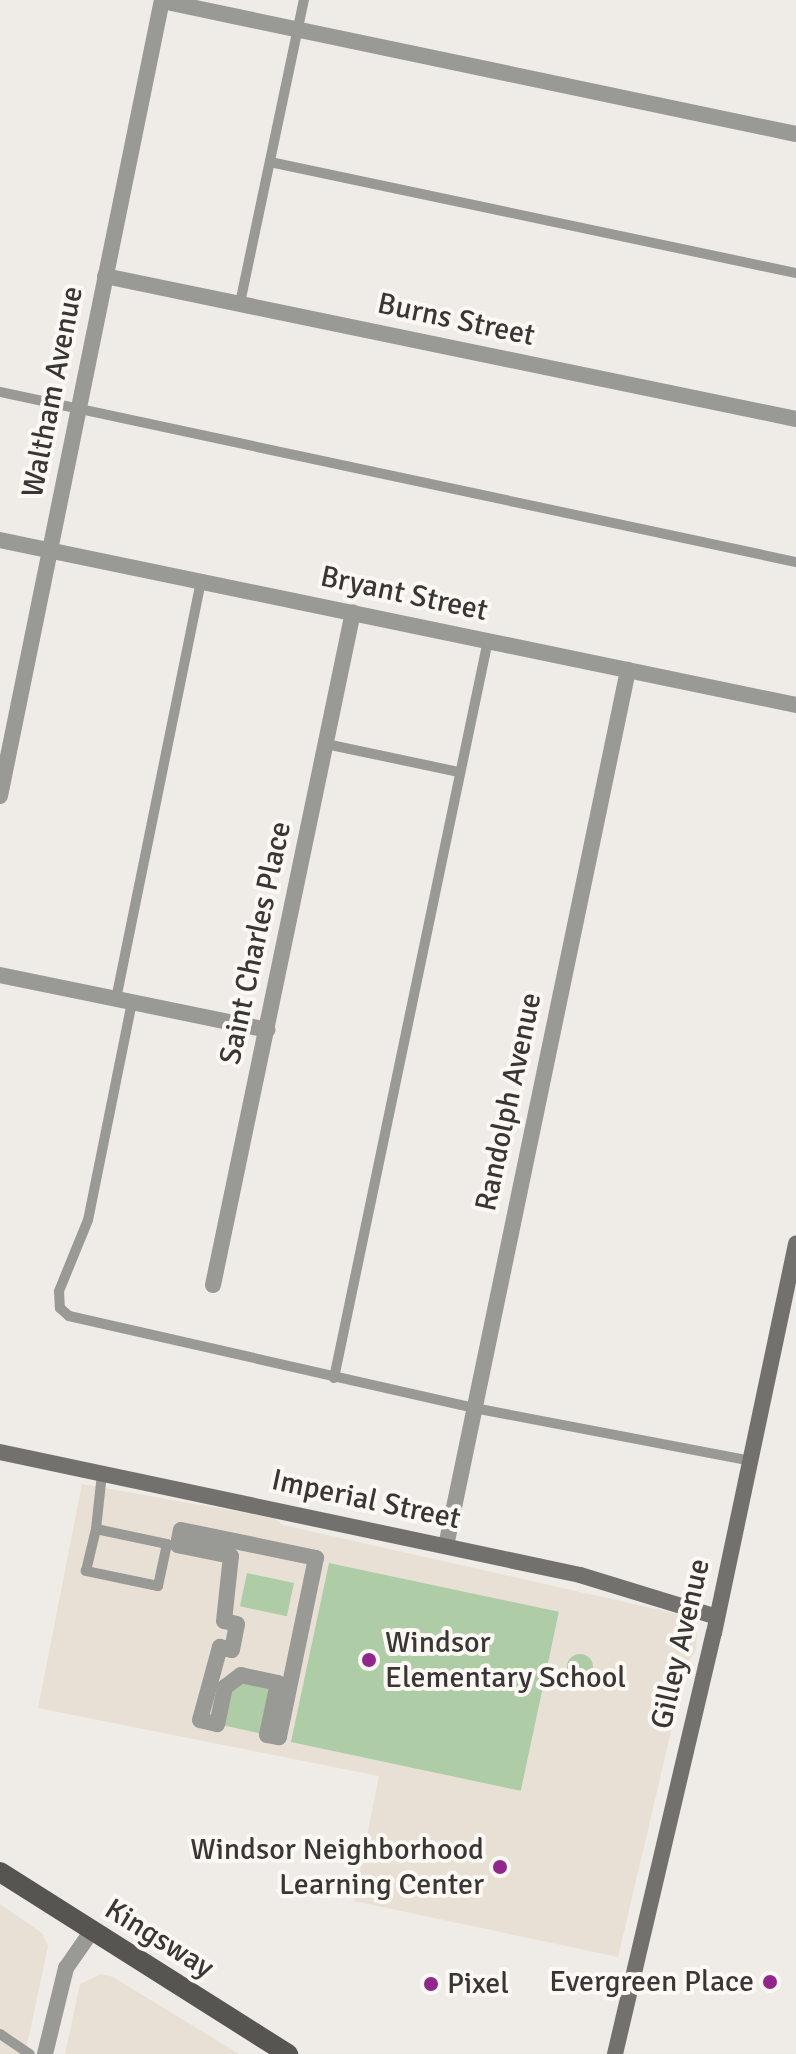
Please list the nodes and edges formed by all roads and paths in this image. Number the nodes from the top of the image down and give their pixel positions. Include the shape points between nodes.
1 (162, 0) edge
2 (304, 0) edge
3 (297, 30) junction
4 (796, 134) edge
5 (270, 162) junction
6 (796, 273) edge
7 (105, 276) junction
8 (240, 303) junction
9 (0, 392) edge
10 (78, 409) junction
11 (796, 419) edge
12 (0, 540) edge
13 (50, 551) junction
14 (796, 562) edge
15 (201, 581) junction
16 (353, 612) junction
17 (488, 640) junction
18 (628, 670) junction
19 (796, 705) edge
20 (326, 744) junction
21 (459, 772) junction
22 (0, 796) edge
23 (0, 975) edge
24 (124, 1000) junction
25 (267, 1030) junction
26 (796, 1244) edge
27 (213, 1285) dead end
28 (334, 1378) junction
29 (474, 1408) junction
30 (0, 1452) edge
31 (751, 1461) junction
32 (102, 1474) junction
33 (96, 1529) junction
34 (446, 1546) junction
35 (316, 1558) joint
36 (717, 1617) junction
37 (0, 1872) edge
38 (91, 1932) junction
39 (0, 2034) edge
40 (30, 2054) edge
41 (45, 2054) edge
42 (288, 2054) edge
43 (615, 2054) edge

1 - 3 street
1 - 7 street, Waltham Avenue
2 - 3 lane
3 - 4 street
3 - 5 lane
5 - 6 lane
5 - 8 lane
7 - 8 street, Burns Street
7 - 10 street, Waltham Avenue
8 - 11 street, Burns Street
9 - 10 lane
10 - 13 street, Waltham Avenue
10 - 14 lane
12 - 13 street, Bryant Street
13 - 15 street, Bryant Street
13 - 22 street, Waltham Avenue
15 - 16 street, Bryant Street
15 - 24 lane
16 - 17 street, Bryant Street
16 - 20 street, Saint Charles Place
17 - 18 street, Bryant Street
17 - 21 lane
18 - 19 street, Bryant Street
18 - 29 street, Randolph Avenue
20 - 21 lane
20 - 25 street, Saint Charles Place
21 - 28 lane
23 - 24 street
24 - 25 street
24 - 28 lane via 97,1184 59,1291 60,1308 69,1316
25 - 27 street, Saint Charles Place
26 - 31 street, Gilley Avenue
28 - 29 lane
29 - 31 lane
29 - 34 street, Randolph Avenue
30 - 32 street, Imperial Street
31 - 36 street, Gilley Avenue
32 - 33 lane
32 - 34 street, Imperial Street
33 - 33 lane via 86,1571 158,1586 167,1544
34 - 36 street, Imperial Street via 623,1585
35 - 35 street via 181,1530 178,1545 231,1556 224,1621 237,1624 232,1650 220,1647 200,1720 217,1724 225,1687 241,1675 278,1683 267,1735 279,1737
36 - 43 street, Gilley Avenue
37 - 38 main road, Kingsway
38 - 41 street via 66,1968
38 - 42 main road, Kingsway
39 - 40 lane

